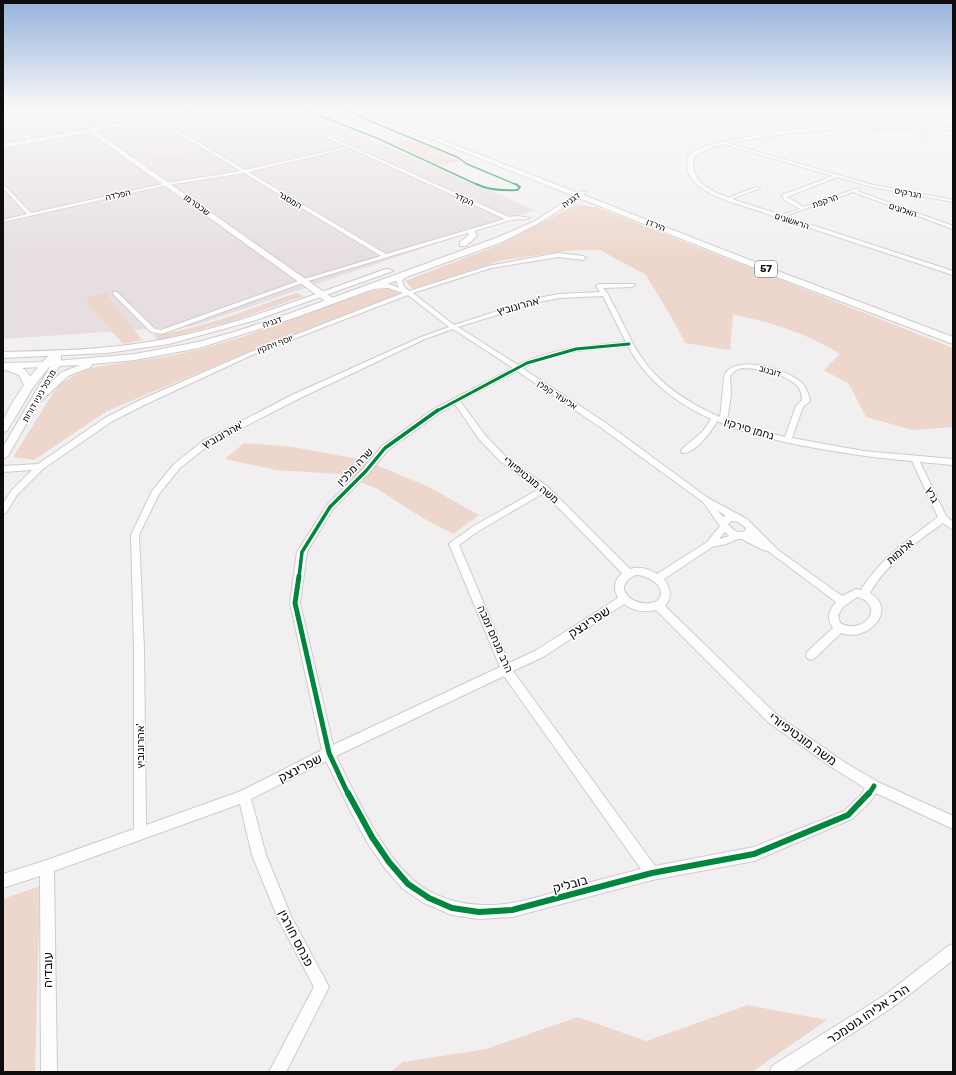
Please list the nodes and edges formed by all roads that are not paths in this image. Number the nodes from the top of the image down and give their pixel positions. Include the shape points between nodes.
1 (132, 159) edge
2 (223, 159) edge
3 (299, 159) edge
4 (378, 159) edge
5 (485, 159) edge
6 (493, 159) edge
7 (690, 159) edge
8 (780, 159) edge
9 (244, 172) junction
10 (837, 176) junction
11 (532, 178) junction
12 (167, 184) junction
13 (3, 185) edge
14 (868, 185) junction
15 (758, 188) dead end
16 (854, 191) junction
17 (578, 194) junction
18 (727, 199) junction
19 (558, 201) junction
20 (953, 201) edge
21 (567, 203) junction
22 (606, 206) junction
23 (804, 209) junction
24 (30, 215) junction
25 (781, 217) junction
26 (528, 218) junction
27 (509, 219) junction
28 (3, 221) edge
29 (953, 228) edge
30 (471, 231) junction
31 (463, 244) junction
32 (384, 256) junction
33 (583, 258) dead end
34 (953, 273) edge
35 (405, 274) junction
36 (303, 281) junction
37 (632, 285) dead end
38 (369, 287) junction
39 (115, 293) dead end
40 (408, 293) junction
41 (321, 294) junction
42 (605, 294) junction
43 (331, 301) junction
44 (453, 327) junction
45 (953, 335) edge
46 (953, 340) edge
47 (629, 344) junction
48 (57, 353) junction
49 (3, 355) edge
50 (108, 360) junction
51 (44, 364) junction
52 (57, 364) junction
53 (3, 366) edge
54 (517, 369) junction
55 (29, 385) junction
56 (37, 399) junction
57 (456, 400) junction
58 (714, 418) junction
59 (723, 422) junction
60 (3, 430) edge
61 (788, 440) junction
62 (685, 450) dead end
63 (3, 456) edge
64 (915, 460) junction
65 (953, 462) edge
66 (40, 467) junction
67 (3, 469) edge
68 (545, 489) junction
69 (705, 500) junction
70 (3, 511) edge
71 (738, 518) junction
72 (943, 518) junction
73 (724, 525) junction
74 (953, 527) edge
75 (750, 528) junction
76 (740, 536) junction
77 (710, 544) junction
78 (775, 552) junction
79 (628, 573) junction
80 (658, 578) junction
81 (864, 594) junction
82 (624, 599) junction
83 (841, 601) junction
84 (658, 606) junction
85 (840, 628) junction
86 (811, 655) dead end
87 (507, 670) junction
88 (330, 753) junction
89 (874, 786) junction
90 (244, 796) junction
91 (953, 823) edge
92 (140, 833) junction
93 (47, 867) junction
94 (652, 873) junction
95 (3, 880) edge
96 (953, 951) edge
97 (49, 1072) edge
98 (277, 1072) edge
99 (778, 1072) edge

1 - 12 street, שכטרמן
2 - 9 street, המסגר
3 - 9 street, הפלדה
4 - 27 street, הקדר
5 - 11 highway, הירדן / 57
6 - 17 highway, הירדן / 57
7 - 18 street, הראשונים via 689,167 692,177 702,187
8 - 10 street, הנרקיס
9 - 12 street, הפלדה
9 - 32 street, המסגר
10 - 14 street, הנרקיס
10 - 23 street via 784,196
11 - 17 highway, הירדן / 57
11 - 19 highway via 558,191 561,197
12 - 24 street, הפלדה
12 - 36 street, שכטרמן
13 - 24 street
14 - 16 street, הרקפת
14 - 20 street, הנרקיס
15 - 18 street
16 - 23 street, הרקפת
16 - 29 street, האלונים
17 - 19 main road, דגניה
17 - 21 main road, דגניה
17 - 22 highway, הירדן / 57
17 - 45 highway, הירדן / 57 via 917,324
18 - 25 street, הראשונים
19 - 26 main road, דגניה
21 - 22 highway via 580,201
21 - 35 main road, דגניה via 517,232
22 - 46 highway, הירדן / 57
23 - 25 street, הרקפת
24 - 28 street, הפלדה
25 - 34 street, הראשונים
26 - 27 street
26 - 31 main road, דגניה
27 - 30 street
30 - 31 main road via 473,236
30 - 32 street
31 - 41 main road, דגניה
32 - 36 street
33 - 40 street, יוסף ויתקין via 553,255 509,262
35 - 38 main road, דגניה
35 - 40 street via 399,281
36 - 39 street via 162,332 153,332
36 - 41 street, שכטרמן
37 - 42 street via 599,286
38 - 40 street, אליעזר קפלן via 389,286
38 - 43 main road, דגניה
40 - 44 street, אליעזר קפלן
40 - 66 street, יוסף ויתקין via 250,354 130,408 108,420
41 - 43 street, שכטרמן
41 - 48 main road, דגניה via 236,323 168,341 105,350
42 - 44 street, אהרונוביץ' via 552,297
42 - 47 street, נחמן סירקין
43 - 50 main road, דגניה via 199,345
44 - 54 street, אליעזר קפלן
44 - 92 street, אהרונוביץ' via 295,397 206,443 176,466 155,493 135,535 139,649
47 - 54 street, שרה מלכין via 576,349 552,355
47 - 58 street, נחמן סירקין via 638,359 661,384 676,397
48 - 49 main road, דגניה
48 - 51 street, מרסל ניניו דורות
48 - 52 street, מרסל ניניו דורות
50 - 52 main road, דגניה
50 - 56 main road via 65,374
51 - 52 main road, דגניה
51 - 53 main road, דגניה
51 - 55 street, מרסל ניניו דורות
52 - 56 street, מרסל ניניו דורות
53 - 55 main road via 23,373
54 - 57 street, שרה מלכין
54 - 69 street, אליעזר קפלן via 603,425
55 - 60 street, מרסל ניניו דורות
56 - 63 street, מרסל ניניו דורות
57 - 68 street, משה מונטיפיורי via 482,437 503,459
57 - 88 street, שרה מלכין via 385,448 330,507 302,552 295,603
58 - 59 street, נחמן סירקין
58 - 62 street via 710,429 701,440
59 - 61 street, נחמן סירקין via 764,436
59 - 61 street, דובנוב via 728,372 740,366 771,370 786,376 805,392 806,401 800,406
61 - 64 street, נחמן סירקין via 851,452
64 - 65 street, נחמן סירקין
64 - 72 street, גרץ
66 - 67 street
66 - 70 street, יוסף ויתקין via 14,493
68 - 79 street, משה מונטיפיורי
68 - 87 street, הרב מנחם זמבה via 454,544
69 - 71 street, אליעזר קפלן
69 - 73 street, אליעזר קפלן
71 - 73 street via 729,518 724,521
71 - 75 street via 746,522
72 - 74 street, גרץ
72 - 81 street, אלומות via 896,552 870,582
73 - 76 street via 728,532
73 - 77 street
75 - 76 street via 749,533
75 - 78 street
76 - 77 street
76 - 78 street
77 - 80 street
78 - 83 street
79 - 80 street via 643,571
79 - 82 street via 619,581 618,587
80 - 84 street via 663,583 666,596
81 - 83 street via 856,593
81 - 85 street via 875,603 878,610 875,617 861,630 851,632
82 - 84 street via 644,609
82 - 87 street, שפרינצק via 539,654
83 - 85 street via 833,616
84 - 89 street, משה מונטיפיורי via 773,719 840,766
85 - 86 street
87 - 88 street, שפרינצק
87 - 94 street, הרב מנחם זמבה
88 - 90 street, שפרינצק
88 - 94 street, בובליק via 355,808 389,862 408,884 429,898 452,908 479,912 512,910
89 - 91 street, משה מונטיפיורי
89 - 94 street, בובליק via 848,815 754,854
90 - 92 street, שפרינצק
90 - 98 street, פנחס חורגין via 260,855 286,921 322,987
92 - 93 street, שפרינצק
93 - 95 street, שפרינצק
93 - 97 street, עובדיה
96 - 99 street, הרב אליהו גוטמכר via 920,980 838,1036

